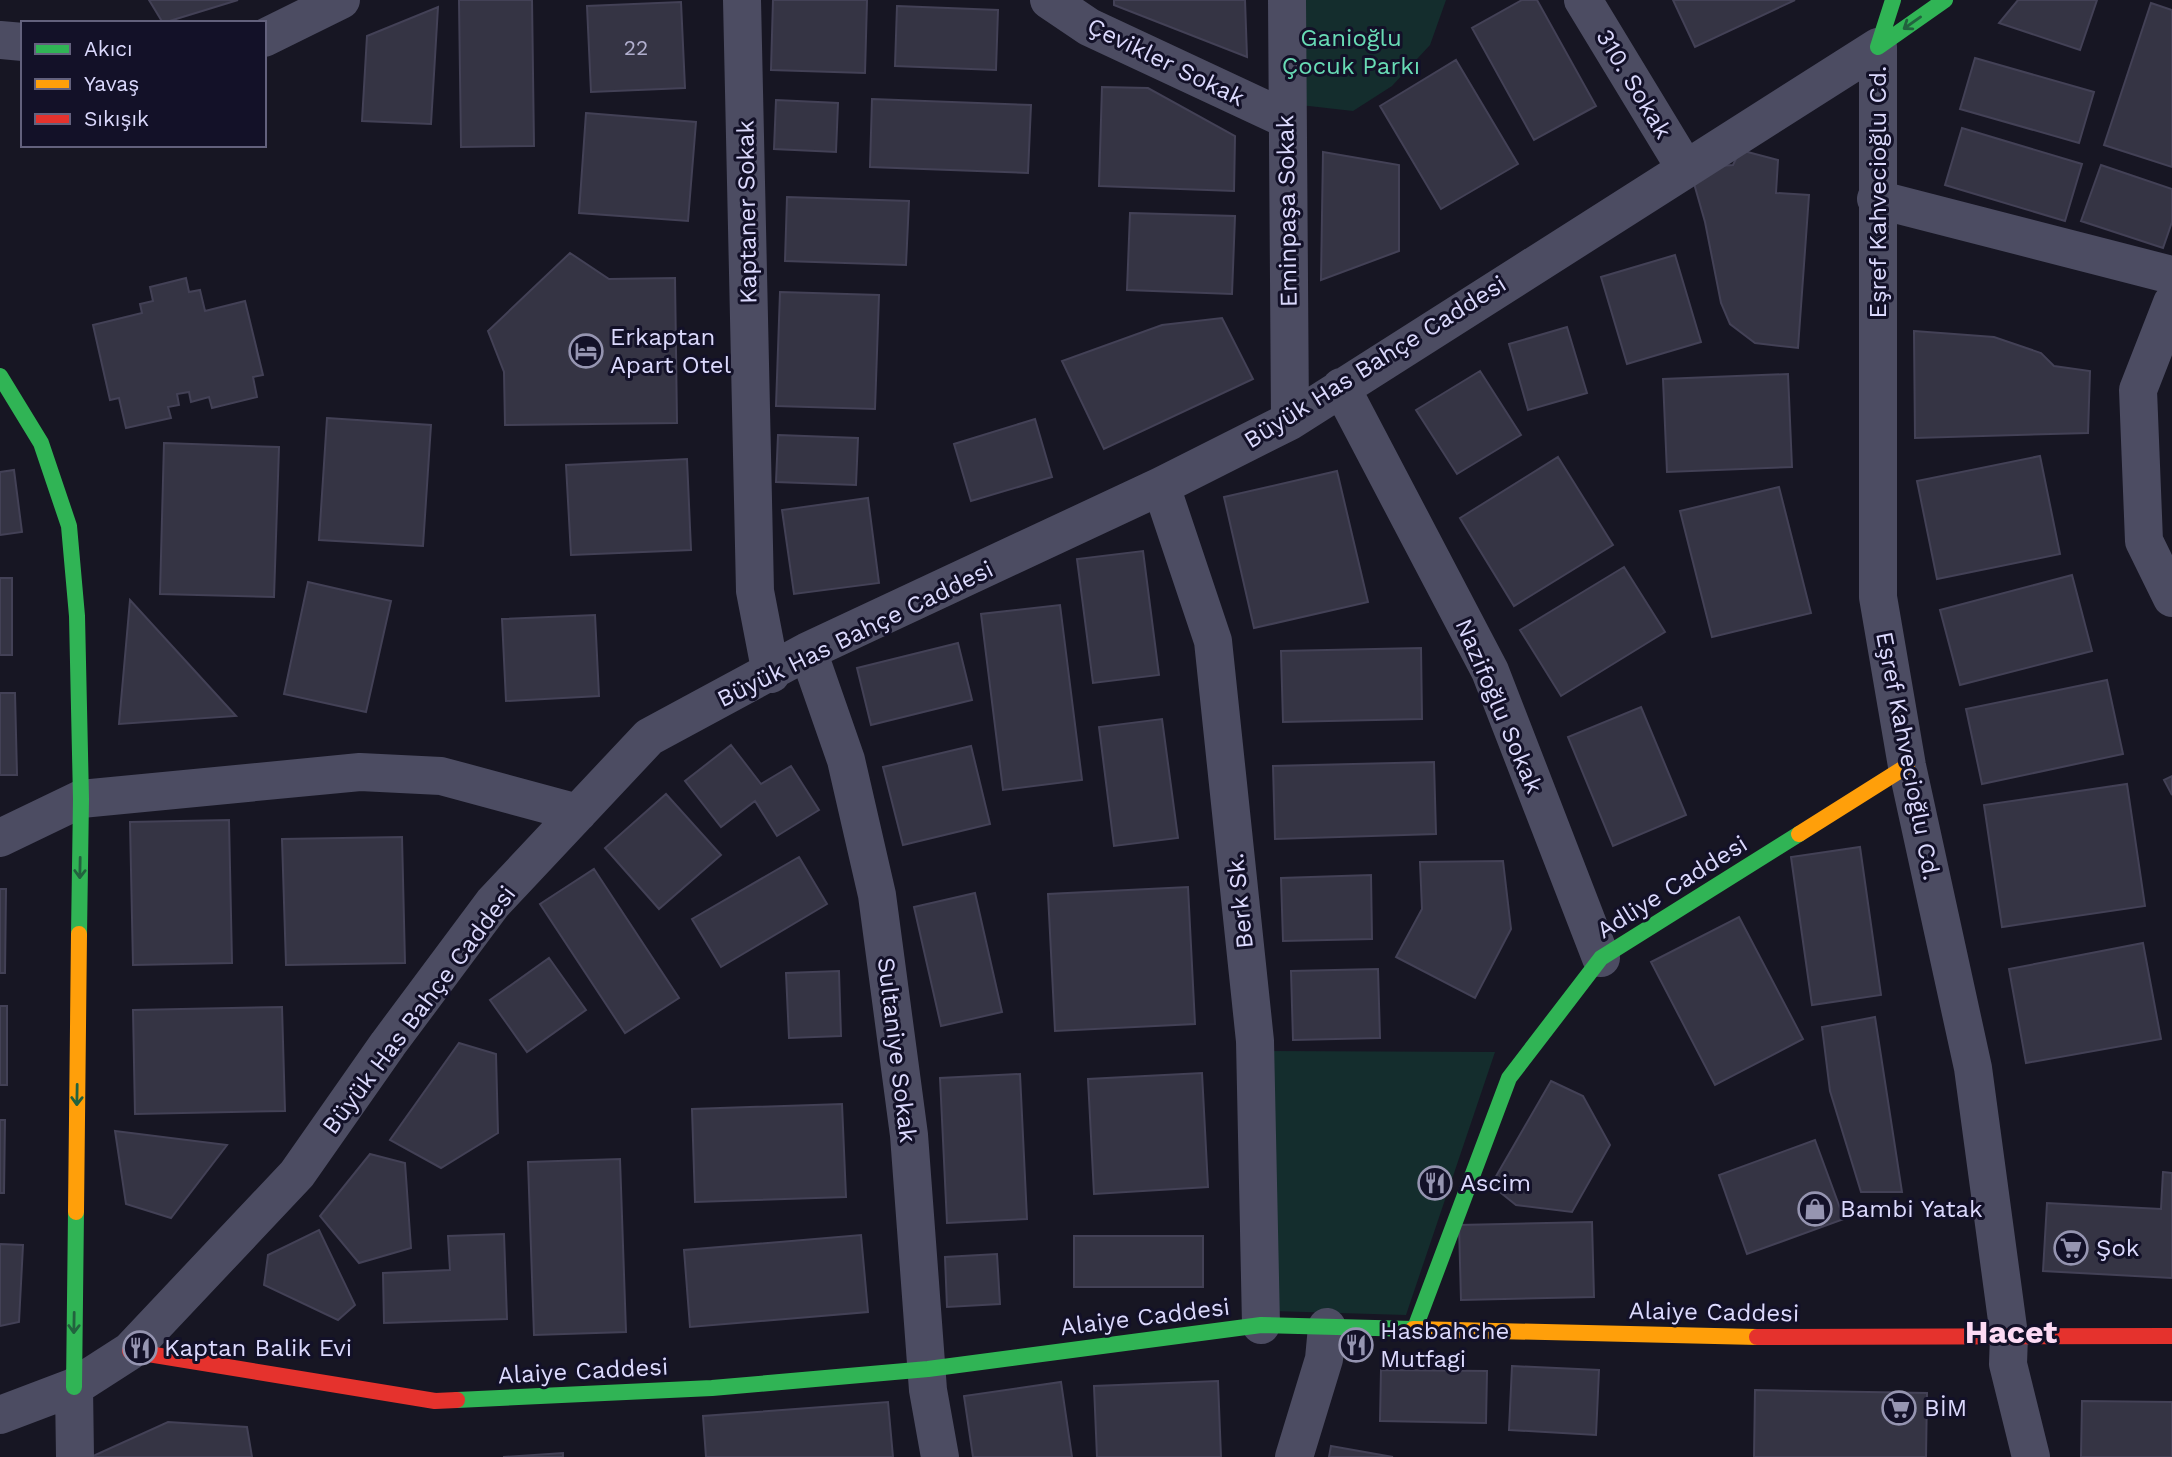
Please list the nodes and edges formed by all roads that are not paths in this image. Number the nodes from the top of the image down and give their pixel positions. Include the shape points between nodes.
1 (341, 0) edge
2 (742, 0) edge
3 (1049, 0) edge
4 (1287, 0) edge
5 (1583, 0) edge
6 (1893, 0) edge
7 (1945, 0) edge
8 (1876, 29) junction
9 (266, 37) edge
10 (0, 40) edge
11 (21, 42) edge
12 (1286, 119) junction
13 (1685, 168) junction
14 (1876, 199) junction
15 (2172, 275) edge
16 (2172, 303) edge
17 (0, 376) edge
18 (1341, 387) junction
19 (1290, 421) junction
20 (1161, 486) junction
21 (2172, 598) edge
22 (808, 651) junction
23 (771, 674) junction
24 (1907, 766) junction
25 (81, 799) junction
26 (578, 813) junction
27 (0, 838) edge
28 (1601, 958) junction
29 (1262, 1325) junction
30 (1327, 1327) junction
31 (1415, 1328) junction
32 (2009, 1335) junction
33 (2172, 1336) edge
34 (130, 1351) junction
35 (928, 1369) junction
36 (74, 1387) junction
37 (0, 1415) edge
38 (75, 1457) edge
39 (940, 1457) edge
40 (1294, 1457) edge
41 (2031, 1457) edge

1 - 9 street
2 - 23 street, Kaptaner Sokak via 755,592
3 - 12 street, Çevikler Sokak via 1089,27
4 - 12 street, Eminpaşa Sokak
5 - 13 street, 310. Sokak
6 - 8 street, Eşref Kahvecioğlu Cd.
7 -> 8 street
8 - 13 street, Büyük Has Bahçe Caddesi
8 - 14 street, Eşref Kahvecioğlu Cd.
10 - 11 street
12 - 19 street, Eminpaşa Sokak
13 - 18 street, Büyük Has Bahçe Caddesi
14 - 15 street
14 - 24 street, Eşref Kahvecioğlu Cd. via 1878,597
16 - 21 street via 2138,390 2144,541
17 - 25 street via 41,443 69,526 77,616
18 - 19 street, Büyük Has Bahçe Caddesi
18 - 28 street, Nazifoğlu Sokak via 1490,671
19 - 20 street, Büyük Has Bahçe Caddesi
20 - 22 street, Büyük Has Bahçe Caddesi
20 - 29 street, Berk Sk. via 1213,641 1255,1041
22 - 23 street, Büyük Has Bahçe Caddesi
22 - 35 street, Sultaniye Sokak via 846,760 877,895 909,1135
23 - 26 street, Büyük Has Bahçe Caddesi via 649,737
24 - 28 street, Adliye Caddesi
24 - 32 street, Eşref Kahvecioğlu Cd. via 1973,1068
25 - 26 street via 360,772 441,776
25 - 27 street
25 -> 36 street
26 - 34 street, Büyük Has Bahçe Caddesi via 493,903 297,1174
28 - 31 street, Adliye Caddesi via 1509,1078
29 - 30 street, Alaiye Caddesi
29 - 35 street, Alaiye Caddesi
30 - 31 street, Alaiye Caddesi
30 - 40 street via 1324,1359
31 - 32 street, Alaiye Caddesi via 1737,1337
32 - 33 street, Alaiye Caddesi
32 - 41 street, Eşref Kahvecioğlu Cd. via 2008,1364
34 - 35 street, Alaiye Caddesi via 436,1401 712,1388
34 - 36 street, Büyük Has Bahçe Caddesi
35 - 39 street, Sultaniye Sokak
36 - 37 street, Büyük Has Bahçe Caddesi
36 - 38 street

